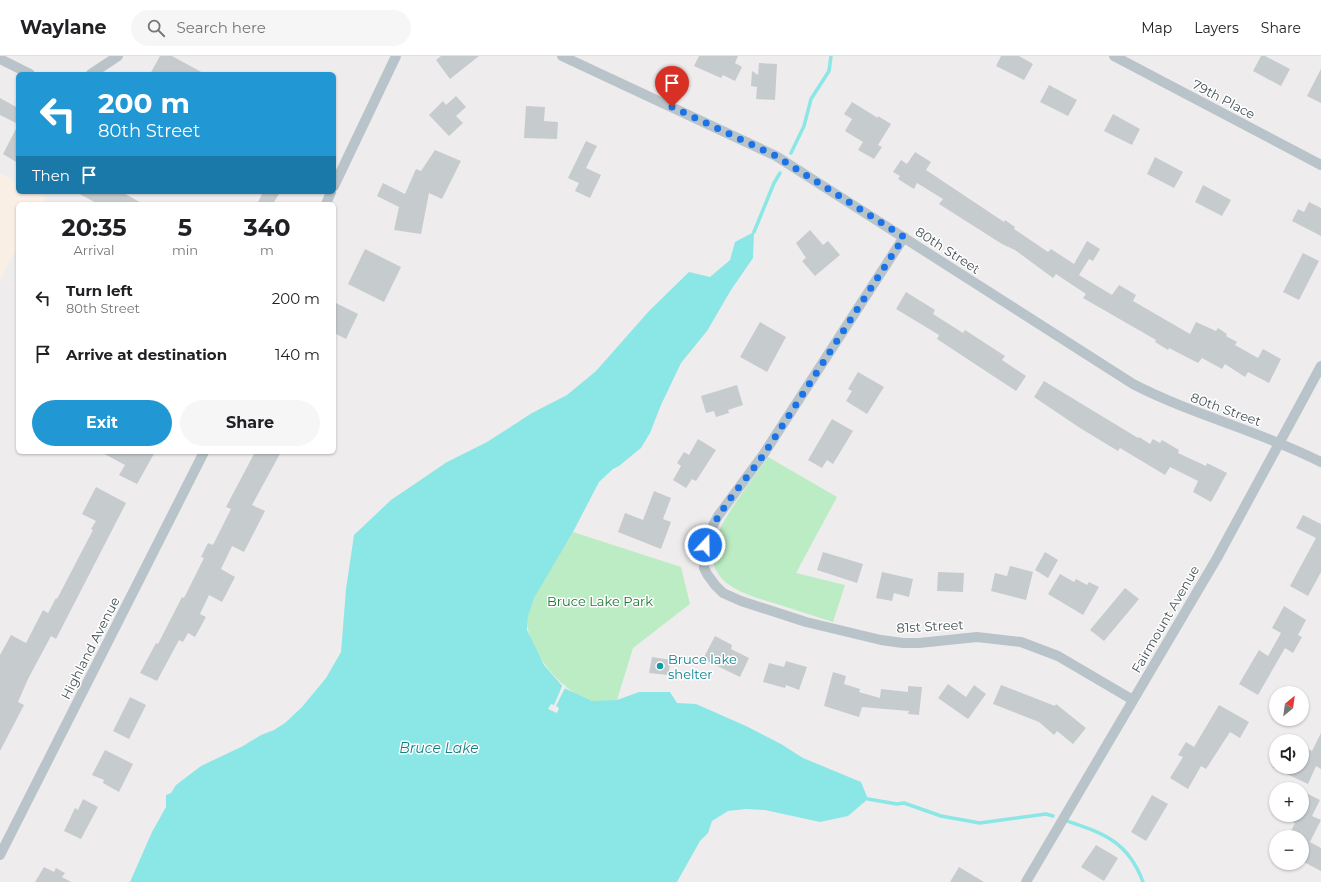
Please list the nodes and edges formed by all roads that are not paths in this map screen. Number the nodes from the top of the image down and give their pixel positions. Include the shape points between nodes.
1 (118, 56) edge
2 (396, 56) edge
3 (562, 56) edge
4 (1114, 56) edge
5 (0, 59) edge
6 (26, 72) edge
7 (94, 72) edge
8 (1321, 165) edge
9 (336, 182) edge
10 (904, 237) junction
11 (1321, 366) edge
12 (1280, 444) junction
13 (203, 454) edge
14 (1321, 462) edge
15 (1133, 700) junction
16 (0, 855) edge
17 (1026, 882) edge

1 - 7 street
2 - 9 street
3 - 10 street, 80th Street via 776,156
4 - 8 street, 79th Place
5 - 6 street
10 - 12 street, 80th Street via 1133,384 1178,405 1231,423
10 - 15 street, 81st Street via 763,455 718,516 705,545 704,568 714,585 723,593 741,602 812,624 903,643 977,637 1021,642 1058,656
11 - 12 street, Fairmount Avenue
12 - 14 street, 80th Street
12 - 15 street, Fairmount Avenue via 1217,558
13 - 16 street, Highland Avenue
15 - 17 street, Fairmount Avenue

